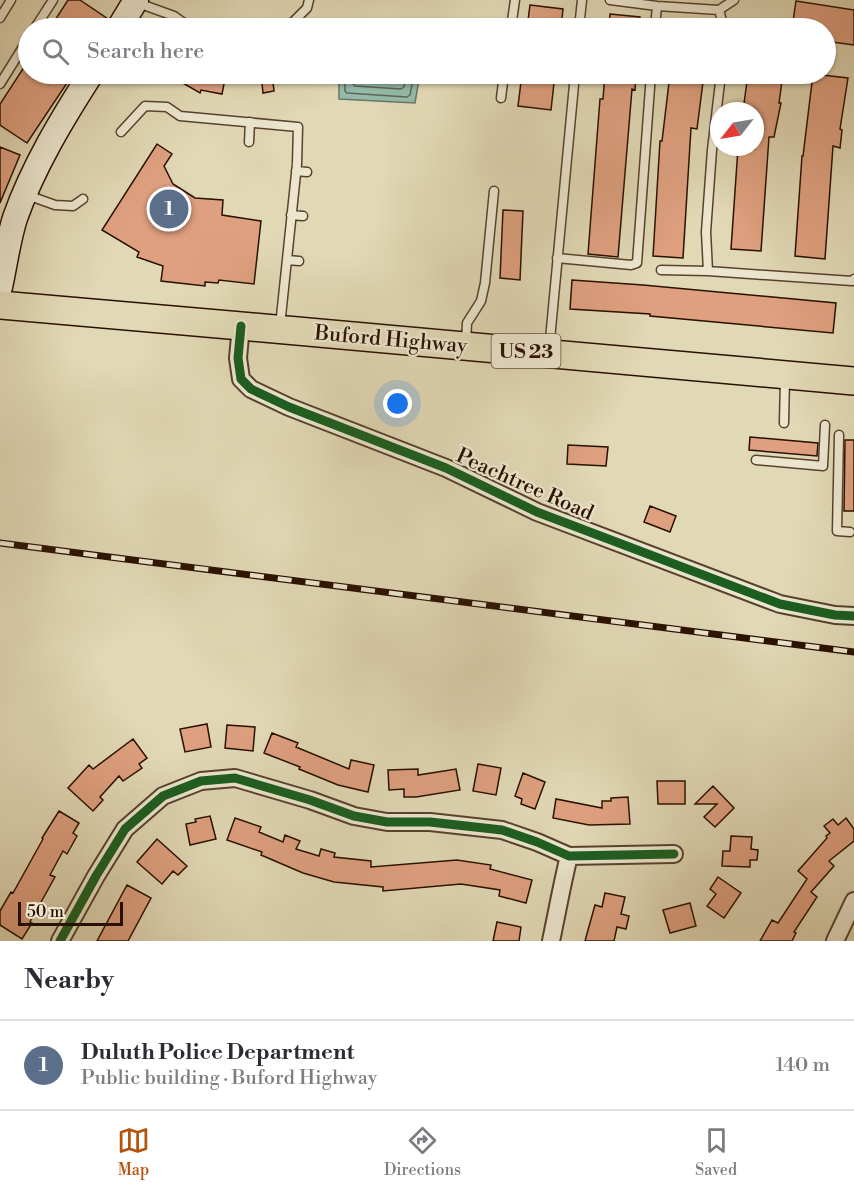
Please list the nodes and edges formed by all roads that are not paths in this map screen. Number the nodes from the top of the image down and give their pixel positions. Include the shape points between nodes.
1 (11, 0) edge
2 (53, 0) edge
3 (309, 0) edge
4 (515, 0) edge
5 (582, 0) edge
6 (610, 0) edge
7 (734, 0) edge
8 (134, 1) edge
9 (641, 2) edge
10 (657, 6) junction
11 (718, 10) junction
12 (0, 18) edge
13 (41, 18) edge
14 (125, 18) edge
15 (177, 18) edge
16 (298, 18) edge
17 (512, 18) edge
18 (580, 18) edge
19 (656, 18) edge
20 (721, 18) edge
21 (18, 55) edge
22 (0, 84) edge
23 (85, 84) edge
24 (503, 84) edge
25 (574, 84) edge
26 (650, 84) edge
27 (720, 84) edge
28 (501, 98) dead end
29 (250, 122) junction
30 (122, 132) dead end
31 (298, 132) junction
32 (308, 132) dead end
33 (249, 142) dead end
34 (296, 171) junction
35 (307, 172) dead end
36 (494, 191) dead end
37 (25, 194) junction
38 (83, 200) dead end
39 (291, 215) junction
40 (303, 216) dead end
41 (556, 258) junction
42 (287, 260) junction
43 (299, 261) dead end
44 (661, 270) dead end
45 (708, 271) junction
46 (854, 279) edge
47 (0, 287) edge
48 (0, 305) edge
49 (241, 326) junction
50 (279, 329) junction
51 (466, 346) junction
52 (548, 354) junction
53 (785, 375) junction
54 (854, 381) edge
55 (784, 423) dead end
56 (825, 425) dead end
57 (839, 435) dead end
58 (756, 460) dead end
59 (850, 532) dead end
60 (854, 616) edge
61 (674, 854) dead end
62 (569, 856) junction
63 (854, 901) edge
64 (60, 941) edge
65 (551, 941) edge
66 (835, 941) edge

1 - 12 lane
2 - 13 lane
3 - 16 lane via 307,9
4 - 17 lane
5 - 18 lane
6 - 9 lane
7 - 11 lane
8 - 14 street
8 - 15 lane
9 - 10 lane
10 - 11 lane
10 - 19 lane
11 - 20 lane
21 - 22 lane
23 - 37 street
24 - 28 lane
25 - 41 lane
26 - 41 lane via 637,263 631,266
27 - 45 lane via 706,232
29 - 30 lane via 180,116 166,107 145,106
29 - 31 lane via 298,127
29 - 33 lane
31 - 32 lane
31 - 34 lane
34 - 35 lane
34 - 39 lane
36 - 51 lane via 485,283 481,301 467,323
37 - 38 lane via 55,205 73,206
37 - 47 street via 15,219
39 - 40 lane
39 - 42 lane
41 - 52 lane
42 - 43 lane
42 - 50 lane
44 - 45 lane
45 - 46 lane
48 - 49 main road, Buford Highway / US 23
49 - 50 main road, Buford Highway / US 23
49 - 60 street, Peachtree Road via 240,379 251,389 289,407 446,468 537,512 780,604
50 - 51 main road, Buford Highway / US 23
51 - 52 main road, Buford Highway / US 23
52 - 53 main road, Buford Highway / US 23
53 - 54 main road, Buford Highway / US 23
53 - 55 lane
56 - 58 lane via 823,466
57 - 59 lane via 837,531
61 - 62 street
62 - 64 street via 502,830 387,822 354,816 236,778 201,781 163,796 125,829
62 - 65 street
63 - 66 street

